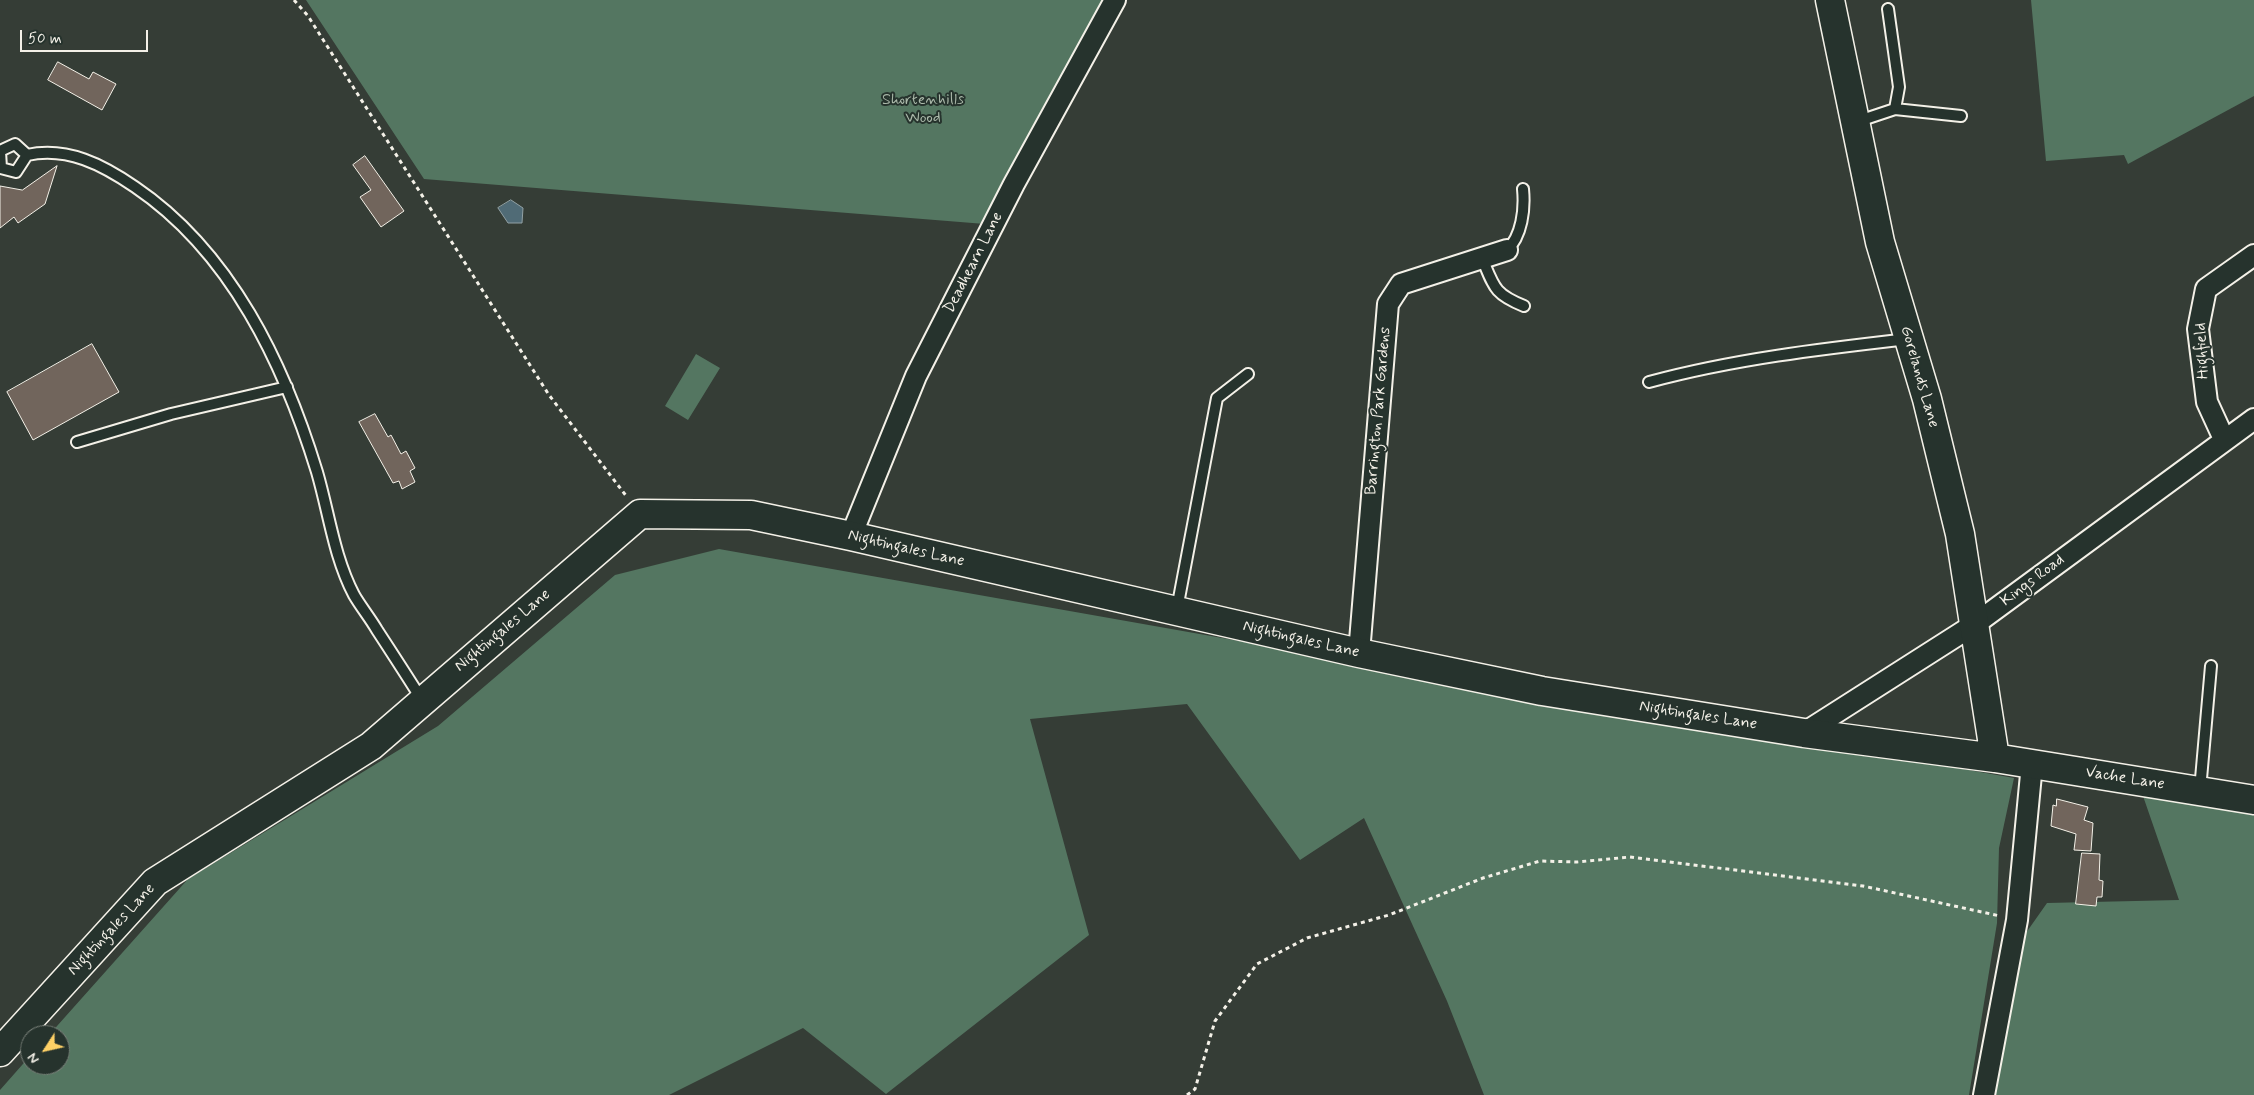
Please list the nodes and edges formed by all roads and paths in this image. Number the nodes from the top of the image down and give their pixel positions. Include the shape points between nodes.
1 (294, 0) edge
2 (1116, 0) edge
3 (1830, 0) edge
4 (1888, 9) dead end
5 (1895, 109) junction
6 (1961, 116) dead end
7 (1855, 122) junction
8 (26, 155) dead end
9 (1523, 189) dead end
10 (1507, 250) joint
11 (2254, 255) edge
12 (1482, 258) junction
13 (1524, 306) dead end
14 (1909, 339) junction
15 (1248, 374) dead end
16 (1649, 382) dead end
17 (287, 387) junction
18 (2254, 419) edge
19 (2224, 439) junction
20 (76, 442) dead end
21 (640, 514) junction
22 (851, 536) junction
23 (1176, 612) junction
24 (1975, 624) junction
25 (1359, 653) junction
26 (2211, 666) dead end
27 (422, 700) junction
28 (1804, 733) junction
29 (1995, 758) junction
30 (2032, 764) junction
31 (2200, 791) junction
32 (2254, 800) edge
33 (2017, 920) junction
34 (0, 1052) edge
35 (1187, 1095) edge
36 (1984, 1095) edge

1 - 21 path via 308,16 392,146 549,395
2 - 22 street, Deadhearn Lane via 1014,184 916,376
3 - 7 main road, Gorelands Lane
4 - 5 lane via 1899,87
5 - 6 lane
5 - 7 lane
7 - 14 main road, Gorelands Lane via 1880,242
8 - 17 lane via 56,152 83,158 115,173 156,201 232,283 264,338
9 - 10 lane via 1525,207 1514,244
10 - 12 street, Barrington Park Gardens
11 - 19 street, Highfield via 2206,289 2198,329 2207,402
12 - 13 lane via 1498,292
12 - 25 street, Barrington Park Gardens via 1401,284 1388,304
14 - 16 lane via 1699,368
14 - 24 main road, Gorelands Lane via 1960,534
15 - 23 lane via 1216,398
17 - 20 lane via 171,414
17 - 27 lane via 317,472 336,549 354,595
18 - 19 street, Kings Road
19 - 24 street, Kings Road
21 - 22 main road, Nightingales Lane via 750,515
21 - 27 main road, Nightingales Lane
22 - 23 main road, Nightingales Lane
23 - 25 main road, Nightingales Lane
24 - 28 street, Kings Road
24 - 29 main road, Gorelands Lane
25 - 28 main road, Nightingales Lane via 1542,691
26 - 31 lane
27 - 34 main road, Nightingales Lane via 371,746 156,882
28 - 29 main road, Nightingales Lane
29 - 30 main road, Vache Lane
30 - 31 main road, Vache Lane
30 - 33 street
31 - 32 main road, Vache Lane
33 - 35 path via 1863,886 1630,858 1540,861 1484,878 1389,915 1307,938 1257,964 1215,1021 1195,1089
33 - 36 street

